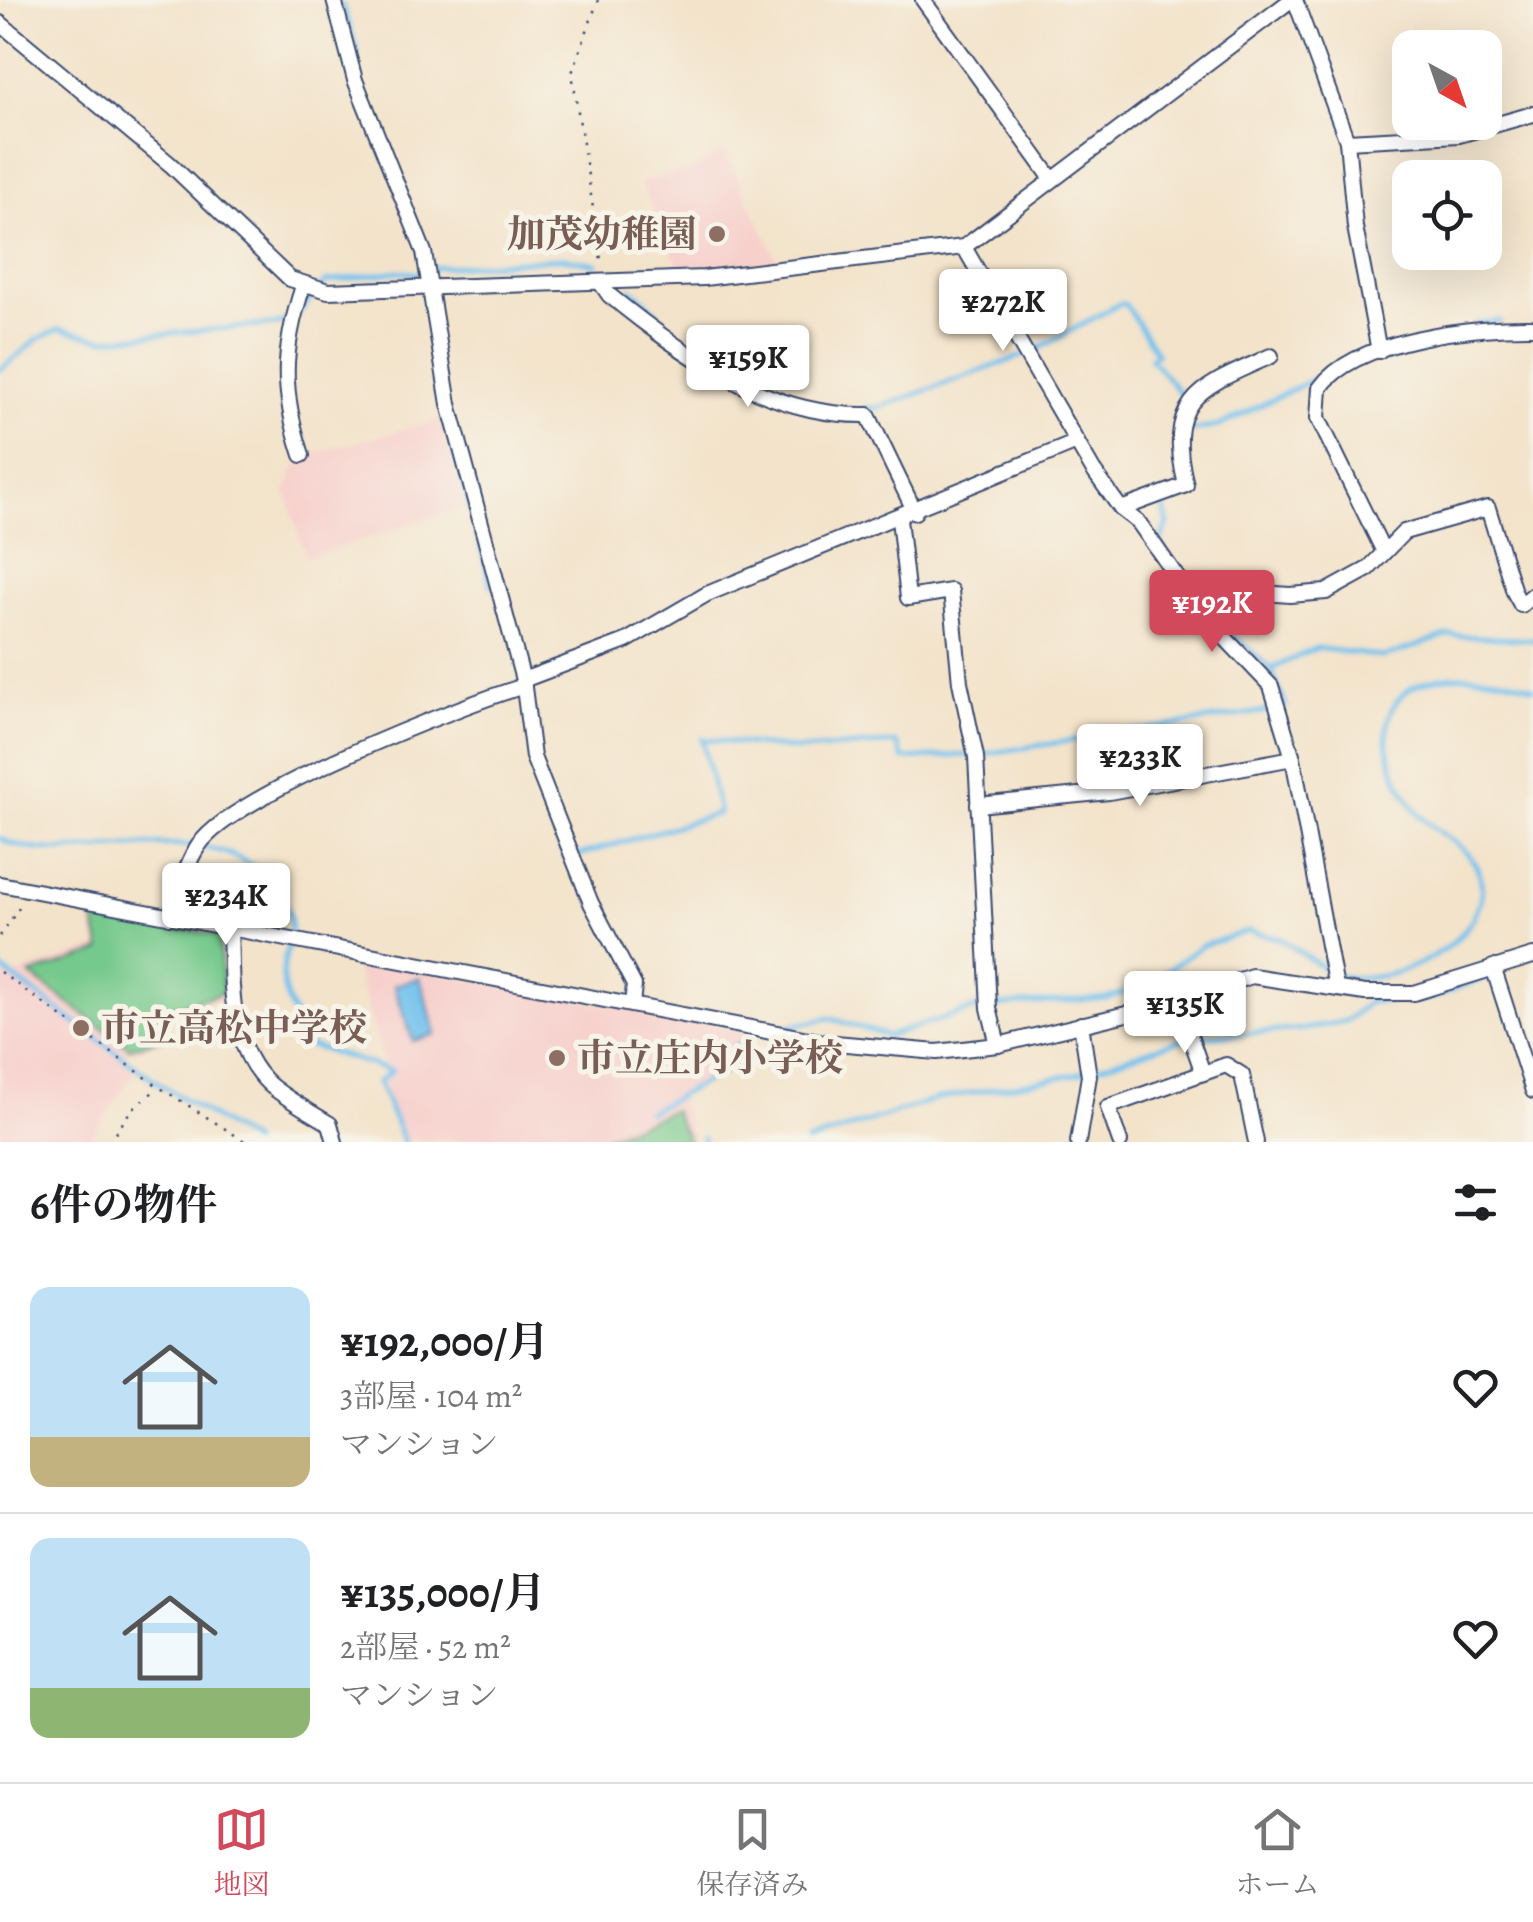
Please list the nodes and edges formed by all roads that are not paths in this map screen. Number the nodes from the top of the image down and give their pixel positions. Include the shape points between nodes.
1 (334, 0) edge
2 (923, 0) edge
3 (1293, 0) edge
4 (0, 23) edge
5 (1533, 114) edge
6 (1347, 141) junction
7 (1052, 178) junction
8 (964, 247) junction
9 (428, 274) junction
10 (602, 282) junction
11 (312, 289) junction
12 (1533, 327) edge
13 (1378, 346) junction
14 (1271, 356) dead end
15 (1077, 442) junction
16 (302, 455) dead end
17 (1121, 509) junction
18 (915, 512) junction
19 (899, 519) junction
20 (1384, 552) junction
21 (1533, 596) edge
22 (1209, 615) junction
23 (520, 686) junction
24 (1293, 758) junction
25 (978, 805) junction
26 (0, 884) edge
27 (170, 917) junction
28 (230, 926) junction
29 (1533, 956) edge
30 (1495, 971) junction
31 (1334, 979) junction
32 (1177, 999) junction
33 (632, 1005) junction
34 (1081, 1024) junction
35 (998, 1045) junction
36 (1203, 1073) junction
37 (1533, 1091) edge
38 (335, 1142) edge
39 (1078, 1142) edge
40 (1120, 1142) edge
41 (1256, 1142) edge

1 - 9 street
2 - 7 street
3 - 6 street
3 - 7 street
4 - 11 street
5 - 6 street via 1458,134
6 - 13 street
7 - 8 street
8 - 10 street via 704,278
8 - 15 street
9 - 10 street
9 - 11 street
9 - 23 street via 464,467
10 - 18 street via 609,295 692,360 728,380 832,416 868,415
11 - 16 street via 286,335 288,412
12 - 13 street via 1464,330
13 - 20 street via 1331,376 1316,402 1340,469
14 - 17 street via 1197,392 1187,406 1186,485
15 - 17 street
15 - 18 street
17 - 22 street via 1139,522
18 - 19 street
19 - 23 street via 708,594 626,641
19 - 25 street via 908,598 951,591
20 - 21 street via 1419,525 1488,508 1514,592 1521,605
20 - 22 street via 1326,592 1247,592
22 - 24 street via 1266,678
23 - 27 street via 349,756 220,823 197,847
23 - 33 street via 533,757 571,858 634,986
24 - 25 street via 1110,792
24 - 31 street
25 - 35 street
26 - 27 street
27 - 28 street
28 - 33 street
28 - 38 street via 232,992 244,1048 272,1087 330,1124
29 - 30 street
30 - 31 street via 1414,992
30 - 37 street
31 - 32 street via 1252,976
32 - 34 street
32 - 36 street
33 - 35 street via 881,1049
34 - 35 street
34 - 39 street via 1086,1111
36 - 40 street via 1108,1107
36 - 41 street via 1226,1064 1242,1076

